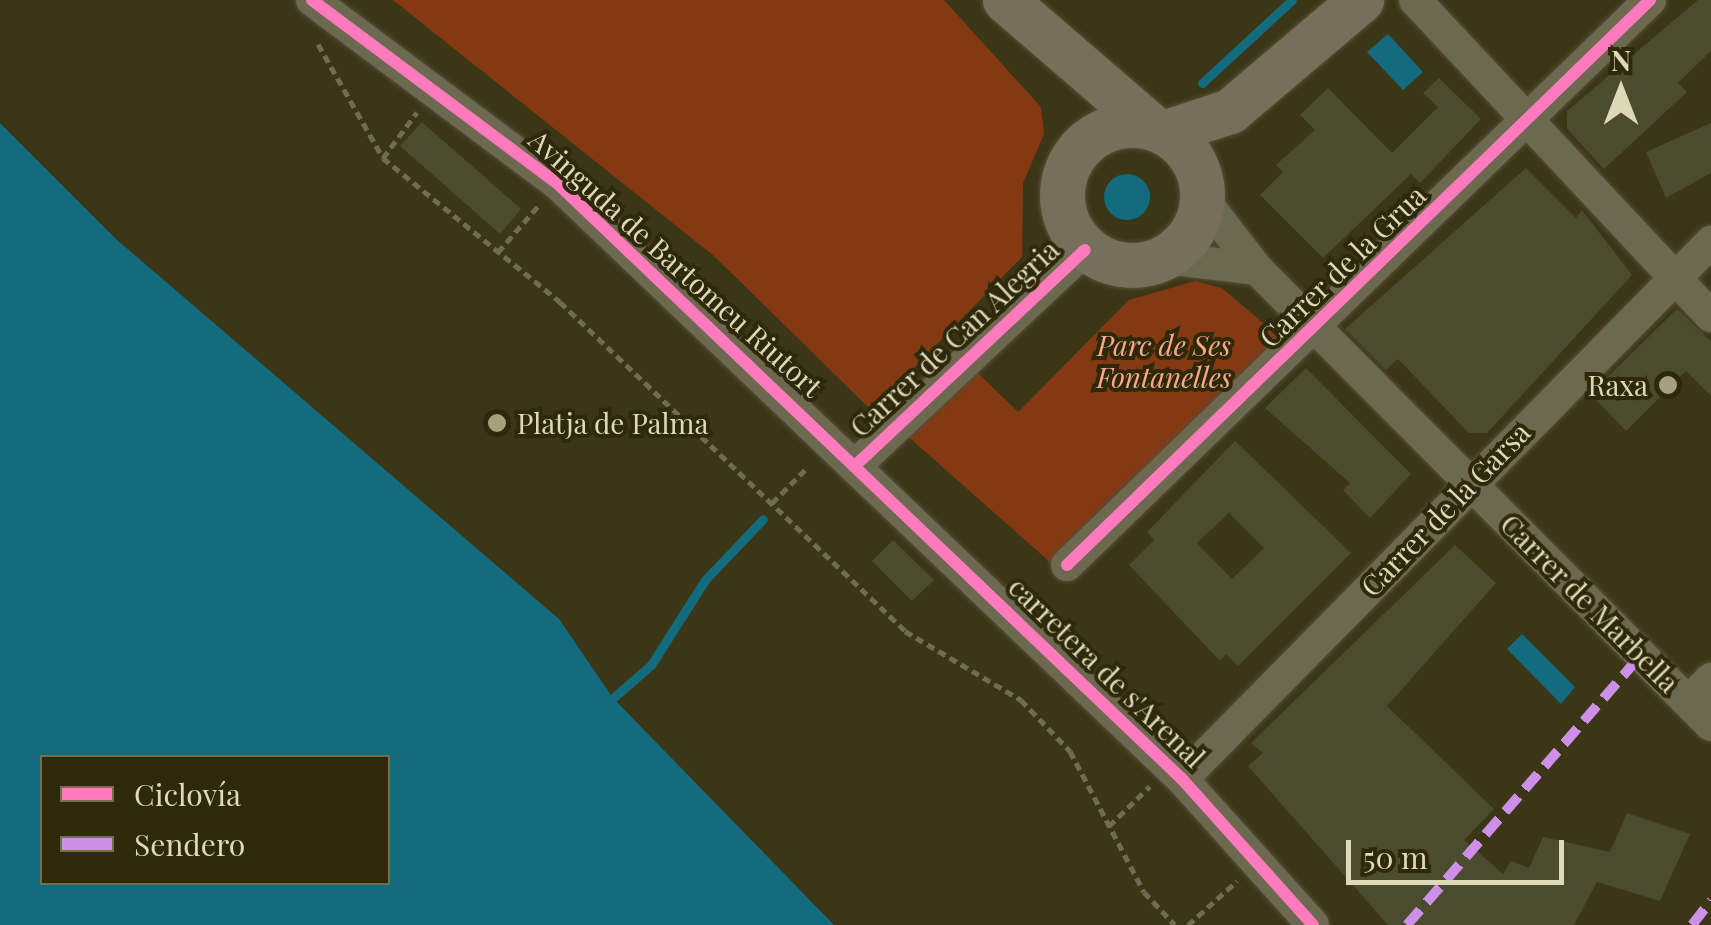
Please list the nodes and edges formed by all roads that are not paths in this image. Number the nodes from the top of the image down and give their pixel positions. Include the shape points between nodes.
1 (312, 0) edge
2 (1005, 0) edge
3 (1361, 0) edge
4 (1415, 0) edge
5 (1650, 0) edge
6 (1058, 54) junction
7 (1230, 111) junction
8 (1528, 118) junction
9 (1159, 129) junction
10 (1069, 162) junction
11 (1203, 193) junction
12 (1711, 242) edge
13 (1086, 250) junction
14 (1165, 258) junction
15 (1258, 269) junction
16 (1675, 278) junction
17 (1711, 316) edge
18 (1316, 328) junction
19 (846, 452) junction
20 (1469, 482) junction
21 (1067, 564) dead end
22 (1703, 702) edge
23 (1176, 773) junction
24 (1314, 925) edge

1 - 19 street, Avinguda de Bartomeu Riutort via 558,184
2 - 6 street
3 - 7 street
4 - 8 street
5 - 8 street, Carrer de la Grua
6 - 9 street
6 - 10 street
7 - 9 street
7 - 11 street
8 - 16 street
8 - 18 street, Carrer de la Grua
9 - 10 street via 1094,135
9 - 11 street via 1192,156
10 - 13 street via 1064,212
11 - 14 street via 1189,237
11 - 15 street, Carrer de Marbella
12 - 16 street, Carrer de la Garsa
13 - 14 street via 1112,262
13 - 19 street, Carrer de Can Alegria
14 - 15 street
15 - 18 street, Carrer de Marbella
16 - 17 street
16 - 20 street, Carrer de la Garsa
18 - 20 street, Carrer de Marbella
18 - 21 street, Carrer de la Grua
19 - 23 street, carretera de s'Arenal
20 - 22 street, Carrer de Marbella
20 - 23 street, Carrer de la Garsa
23 - 24 street, carretera de s'Arenal

